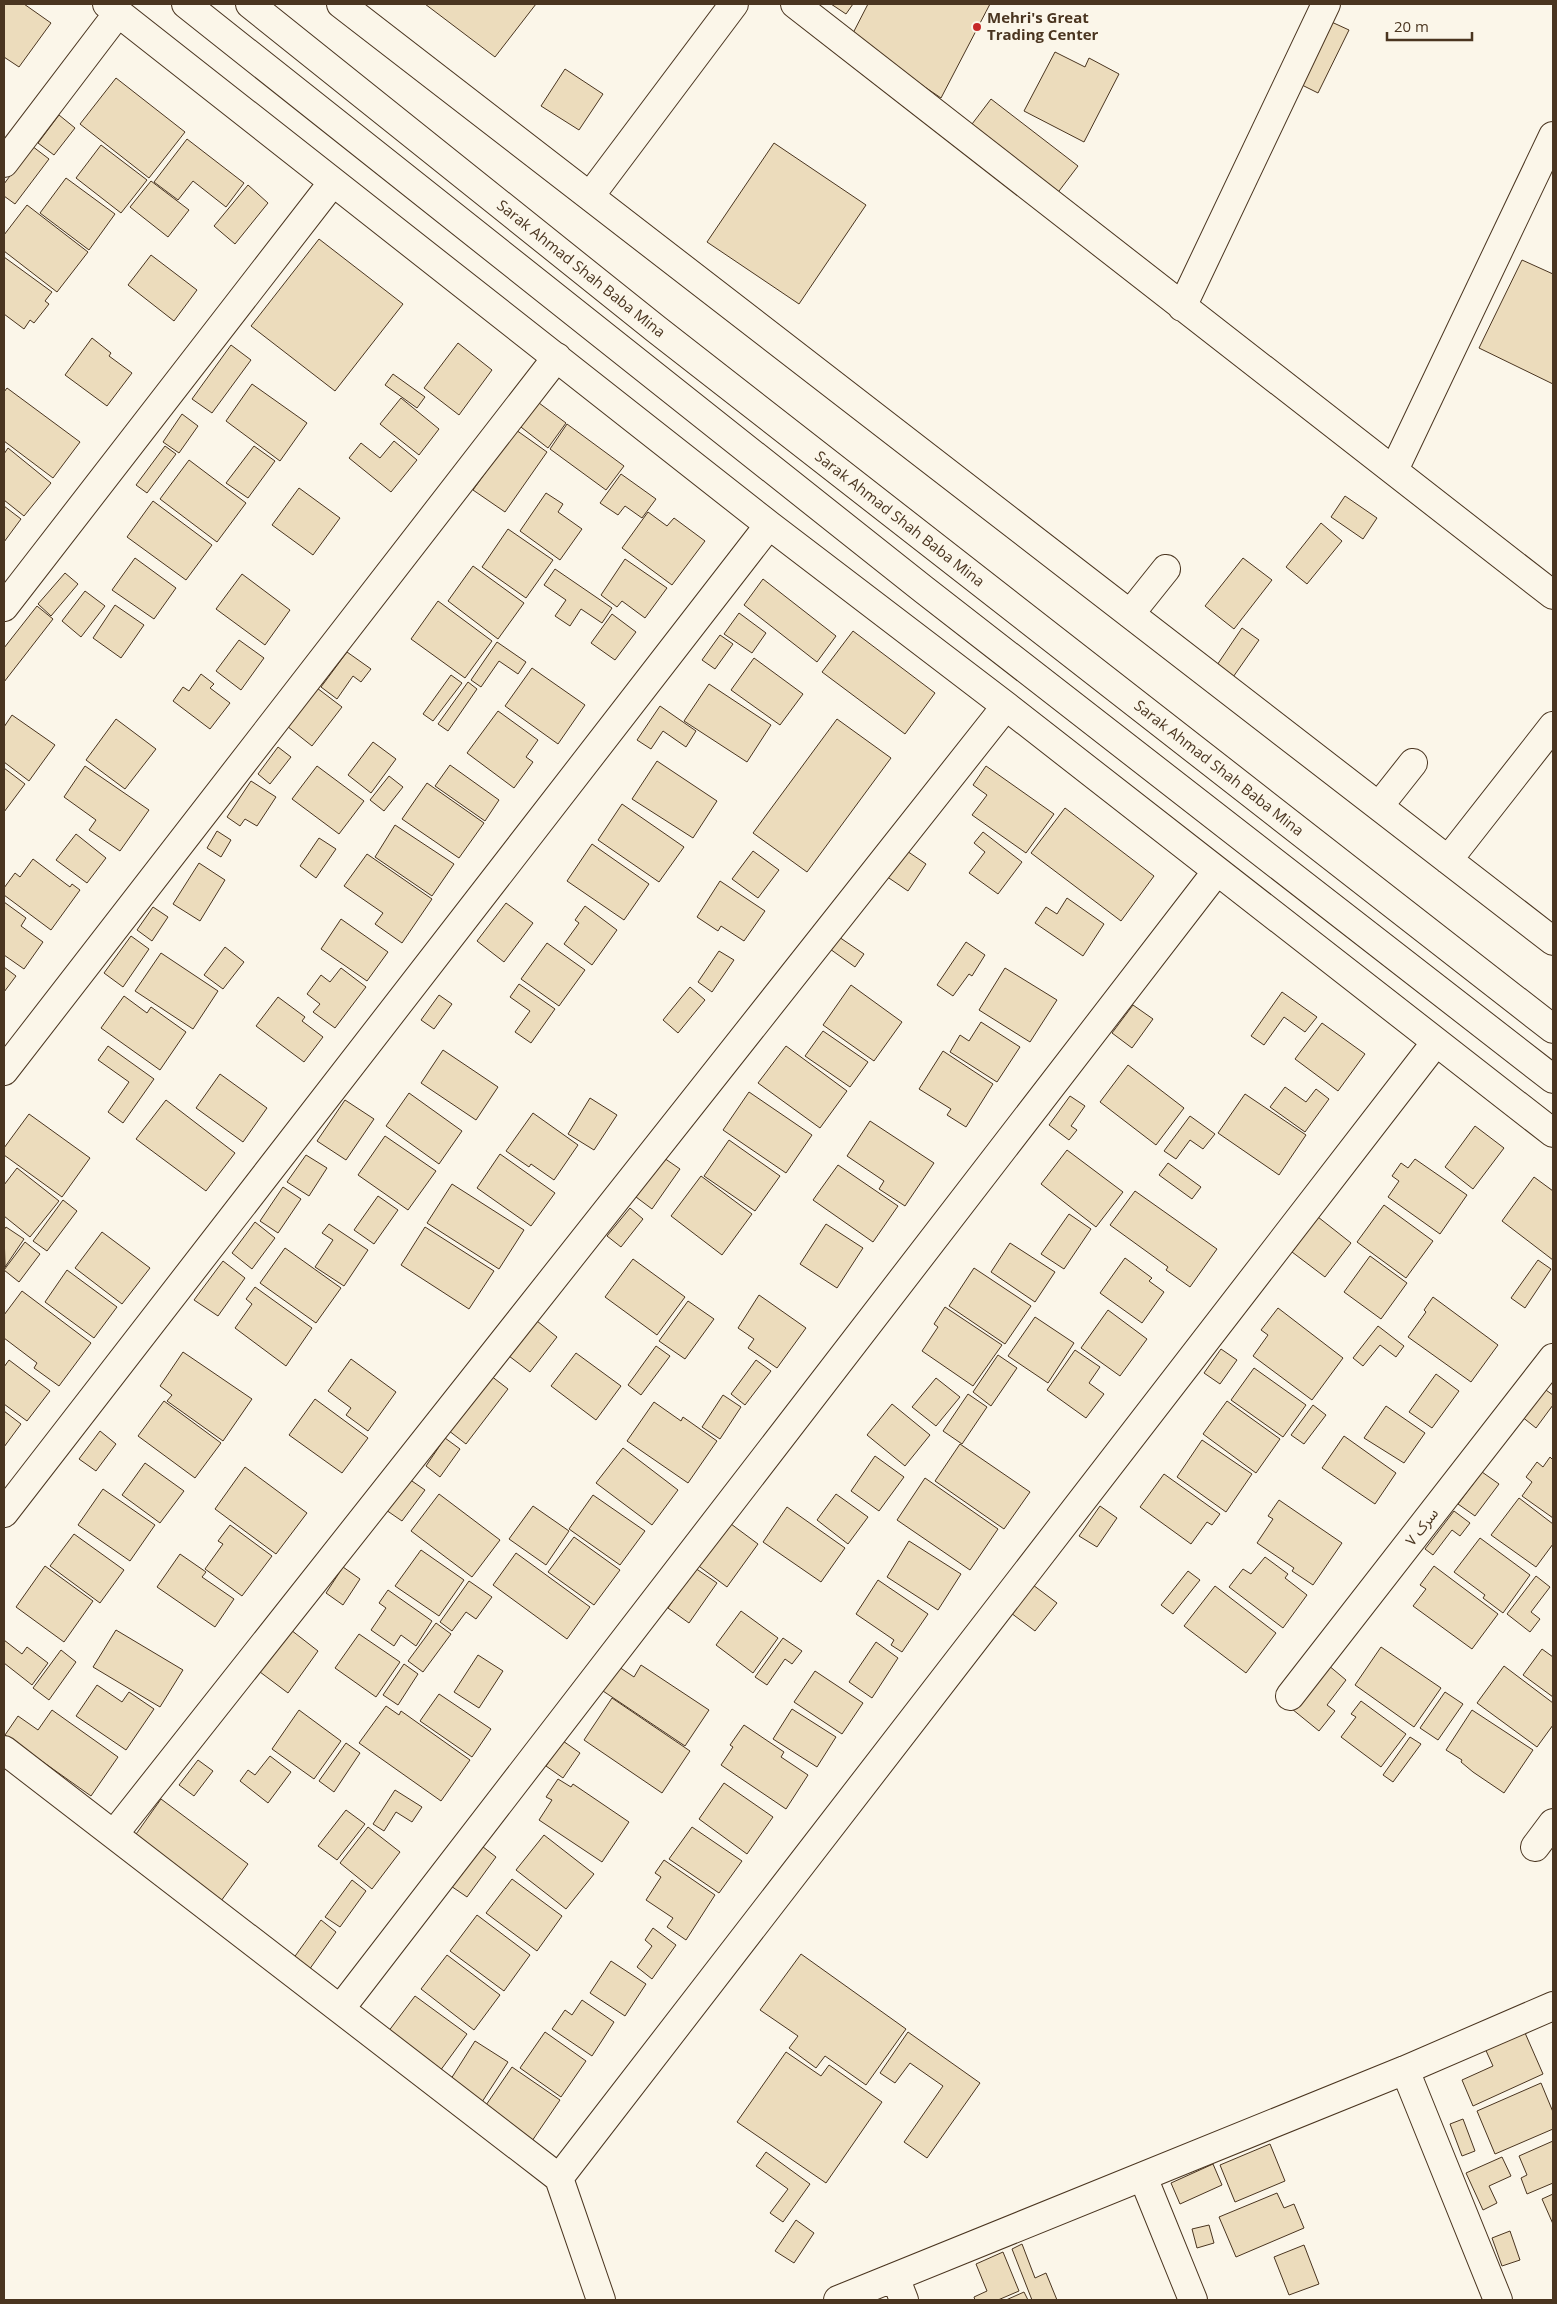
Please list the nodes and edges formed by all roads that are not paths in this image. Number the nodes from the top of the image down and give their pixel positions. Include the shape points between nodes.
1 (186, 4) edge
2 (250, 4) edge
3 (341, 4) edge
4 (734, 4) edge
5 (794, 4) edge
6 (1326, 4) edge
7 (112, 8) edge
8 (1553, 136) edge
9 (4, 163) edge
10 (333, 182) junction
11 (590, 196) junction
12 (1182, 307) junction
13 (557, 357) junction
14 (1394, 470) junction
15 (769, 525) junction
16 (1166, 569) dead end
17 (1553, 595) edge
18 (4, 607) edge
19 (1130, 614) junction
20 (1006, 706) junction
21 (1553, 726) edge
22 (1413, 764) dead end
23 (1379, 806) junction
24 (1448, 860) junction
25 (1217, 871) junction
26 (1553, 941) edge
27 (1553, 1029) edge
28 (1436, 1042) junction
29 (4, 1071) edge
30 (1553, 1079) edge
31 (1553, 1133) edge
32 (1553, 1358) edge
33 (4, 1513) edge
34 (1290, 1696) dead end
35 (4, 1750) edge
36 (1553, 1822) edge
37 (114, 1834) junction
38 (1535, 1847) dead end
39 (1553, 2006) edge
40 (341, 2008) junction
41 (1405, 2070) junction
42 (1143, 2177) junction
43 (559, 2178) junction
44 (899, 2289) edge
45 (601, 2300) edge
46 (838, 2300) edge
47 (1193, 2300) edge
48 (1498, 2300) edge

1 - 30 main road via 923,589
2 - 27 main road, Sarak Ahmad Shah Baba Mina via 664,335
3 - 11 main road
4 - 11 main road
5 - 12 main road
6 - 12 main road
7 - 9 main road
7 - 10 main road
8 - 14 main road
10 - 13 main road
10 - 18 main road
11 - 19 main road
12 - 14 main road
13 - 15 main road
13 - 29 main road
14 - 17 main road
15 - 20 main road
15 - 33 main road
16 - 19 main road
19 - 23 main road
20 - 25 main road
20 - 37 main road
21 - 24 main road
22 - 23 main road
23 - 24 main road
24 - 26 main road
25 - 28 main road
25 - 40 main road
28 - 31 main road
28 - 43 main road
32 - 34 main road, سرک ۷
35 - 37 main road
36 - 38 main road
37 - 40 main road
39 - 41 main road
40 - 43 main road
41 - 42 main road
41 - 48 main road
42 - 44 main road
42 - 47 main road
43 - 45 main road
44 - 46 main road

